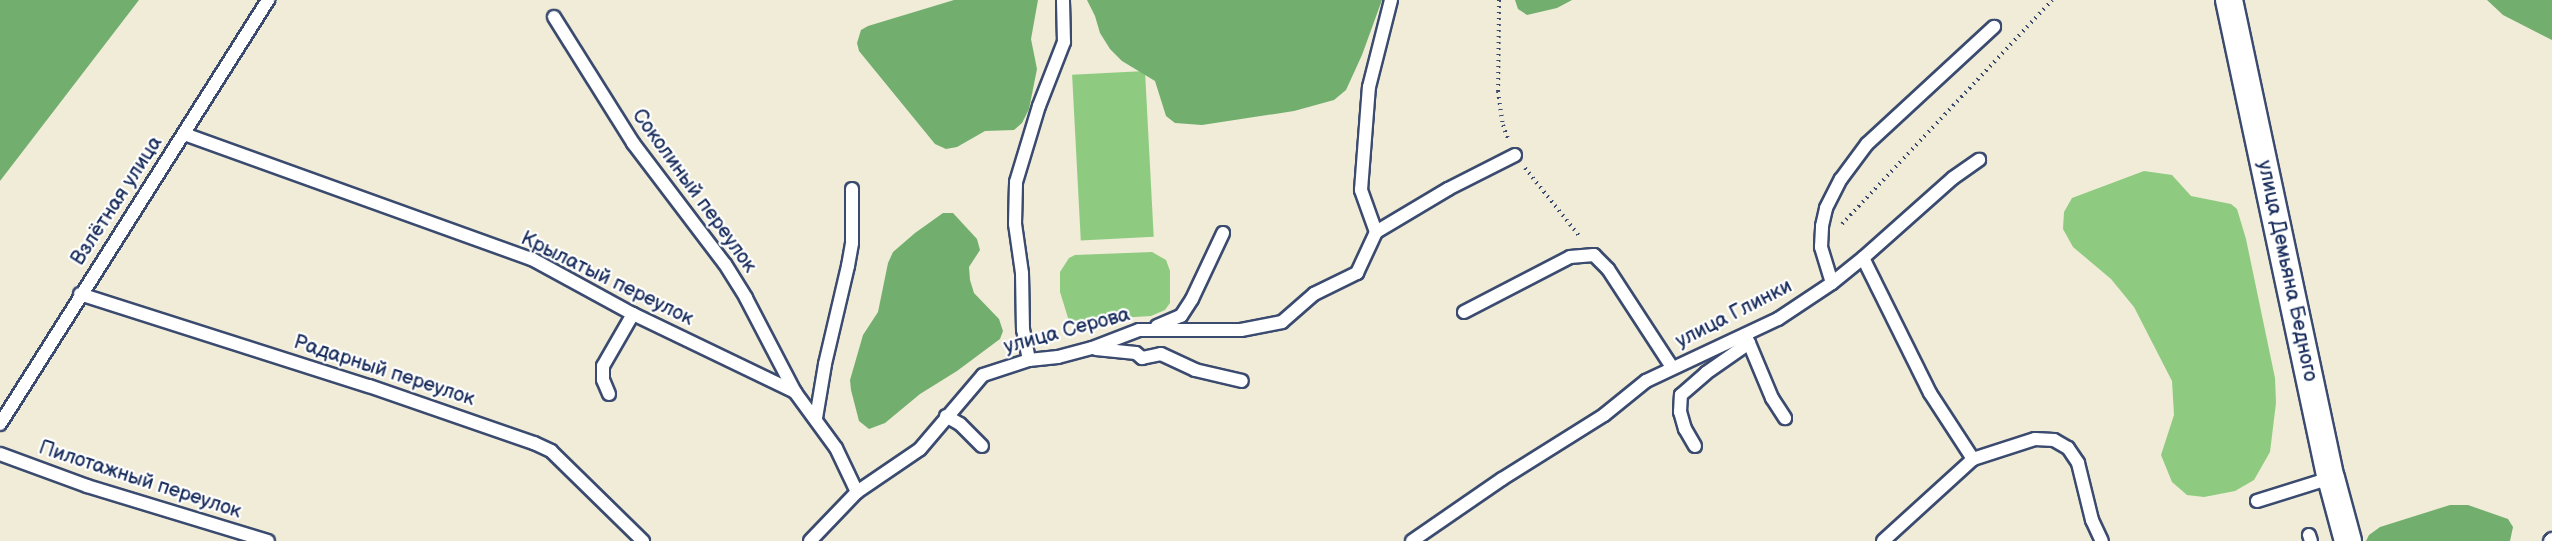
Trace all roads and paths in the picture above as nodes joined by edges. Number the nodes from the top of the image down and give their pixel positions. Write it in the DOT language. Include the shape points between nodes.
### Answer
graph roads {
  1 [pos="268,0"];
  2 [pos="1063,0"];
  3 [pos="1390,0"];
  4 [pos="1499,0"];
  5 [pos="2052,0"];
  6 [pos="2229,0"];
  7 [pos="554,17"];
  8 [pos="1994,27"];
  9 [pos="184,134"];
  10 [pos="1515,156"];
  11 [pos="1979,160"];
  12 [pos="852,189"];
  13 [pos="1376,232"];
  14 [pos="1223,233"];
  15 [pos="1821,247"];
  16 [pos="1594,255"];
  17 [pos="1863,258"];
  18 [pos="1832,283"];
  19 [pos="80,294"];
  20 [pos="1464,312"];
  21 [pos="633,314"];
  22 [pos="1139,330"];
  23 [pos="1747,339"];
  24 [pos="1092,348"];
  25 [pos="1029,360"];
  26 [pos="1672,367"];
  27 [pos="1242,381"];
  28 [pos="795,392"];
  29 [pos="609,394"];
  30 [pos="946,416"];
  31 [pos="816,418"];
  32 [pos="1785,418"];
  33 [pos="0,424"];
  34 [pos="982,446"];
  35 [pos="1695,446"];
  36 [pos="0,454"];
  37 [pos="1973,459"];
  38 [pos="2331,478"];
  39 [pos="857,492"];
  40 [pos="2257,501"];
  41 [pos="268,541"];
  42 [pos="643,541"];
  43 [pos="810,541"];
  44 [pos="1412,541"];
  45 [pos="1883,541"];
  46 [pos="2102,541"];
  47 [pos="2348,541"];
  1 -- 9 [label="lane, Взлётная улица"];
  2 -- 25 [label="lane" via="1064,42 1016,182 1015,224"];
  3 -- 13 [label="lane" via="1369,87 1361,189"];
  4 -- 10 [label="path" via="1498,92 1503,125"];
  5 -- 15 [label="path"];
  6 -- 38 [label="street, улица Демьяна Бедного"];
  7 -- 28 [label="lane, Соколиный переулок" via="633,142 725,264"];
  8 -- 15 [label="lane" via="1867,144 1841,179 1826,208"];
  9 -- 19 [label="lane, Взлётная улица"];
  9 -- 21 [label="lane, Крылатый переулок" via="532,259"];
  10 -- 13 [label="lane" via="1448,189"];
  10 -- 16 [label="path"];
  11 -- 17 [label="lane, улица Глинки" via="1953,178"];
  12 -- 31 [label="lane" via="852,243"];
  13 -- 22 [label="lane, улица Серова" via="1357,273 1314,294 1282,322 1241,330"];
  14 -- 22 [label="lane" via="1181,316"];
  15 -- 18 [label="lane"];
  16 -- 20 [label="lane" via="1570,257"];
  16 -- 26 [label="lane" via="1608,269"];
  17 -- 18 [label="lane, улица Глинки"];
  17 -- 37 [label="lane" via="1930,393"];
  18 -- 23 [label="lane, улица Глинки"];
  19 -- 33 [label="lane, Взлётная улица"];
  19 -- 42 [label="lane, Радарный переулок" via="534,443 559,458"];
  21 -- 28 [label="lane, Крылатый переулок"];
  21 -- 29 [label="lane" via="603,366"];
  22 -- 24 [label="lane, улица Серова"];
  23 -- 26 [label="lane, улица Глинки"];
  23 -- 32 [label="lane" via="1772,398"];
  23 -- 35 [label="lane" via="1681,395 1680,412"];
  24 -- 25 [label="lane, улица Серова"];
  24 -- 27 [label="lane" via="1136,353 1142,358 1161,354 1195,370"];
  25 -- 30 [label="lane, улица Серова" via="983,375"];
  26 -- 44 [label="lane, улица Глинки"];
  28 -- 31 [label="lane, Крылатый переулок"];
  30 -- 34 [label="lane"];
  30 -- 39 [label="lane, улица Серова" via="920,449"];
  31 -- 39 [label="lane, Крылатый переулок"];
  36 -- 41 [label="lane, Пилотажный переулок" via="87,486"];
  37 -- 45 [label="lane"];
  37 -- 46 [label="lane" via="2035,440 2054,440 2068,448 2078,463 2092,520"];
  38 -- 40 [label="lane"];
  38 -- 47 [label="street, улица Демьяна Бедного"];
  39 -- 43 [label="lane, улица Серова"];
}
